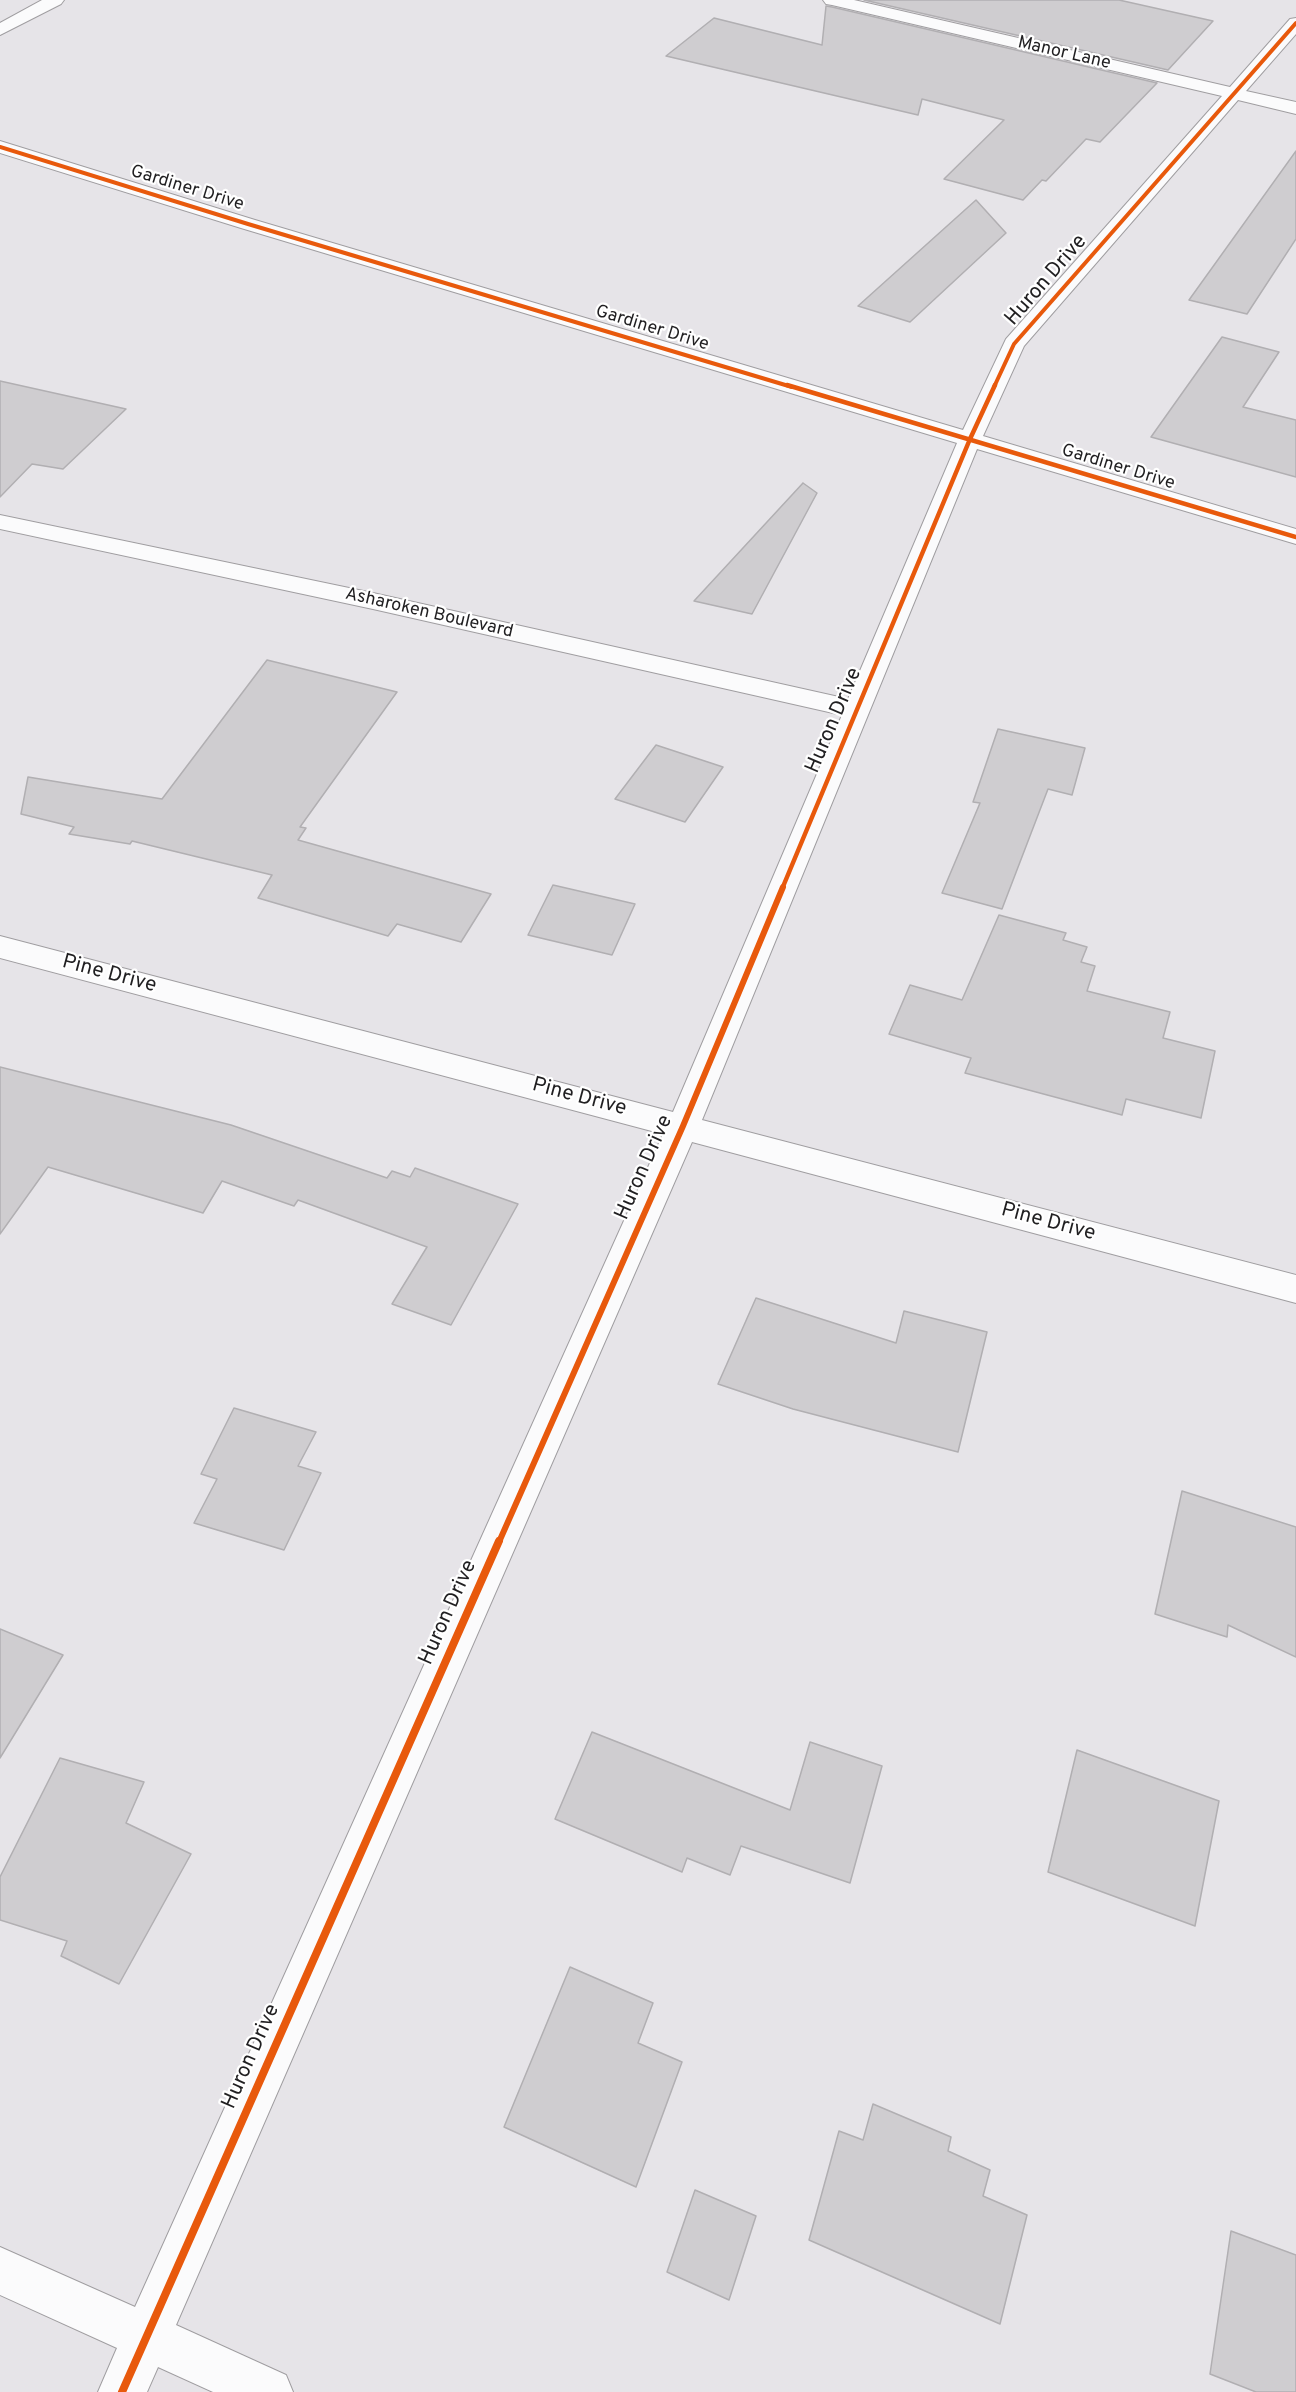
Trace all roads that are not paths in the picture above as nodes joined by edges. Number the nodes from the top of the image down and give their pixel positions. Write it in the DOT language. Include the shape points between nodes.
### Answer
graph roads {
  1 [pos="55,0"];
  2 [pos="832,0"];
  3 [pos="1296,23"];
  4 [pos="0,30"];
  5 [pos="1236,94"];
  6 [pos="1296,108"];
  7 [pos="0,147"];
  8 [pos="970,439"];
  9 [pos="0,522"];
  10 [pos="1296,537"];
  11 [pos="858,710"];
  12 [pos="0,947"];
  13 [pos="682,1126"];
  14 [pos="1296,1289"];
  15 [pos="0,2271"];
  16 [pos="147,2337"];
  17 [pos="122,2392"];
  18 [pos="269,2392"];
  1 -- 4 [label="street"];
  2 -- 5 [label="street, Manor Lane"];
  3 -- 5 [label="street, Huron Drive"];
  5 -- 6 [label="street, Manor Lane"];
  5 -- 8 [label="street, Huron Drive" via="1014,344"];
  7 -- 8 [label="street, Gardiner Drive"];
  8 -- 10 [label="street, Gardiner Drive"];
  8 -- 11 [label="street, Huron Drive"];
  9 -- 11 [label="street, Asharoken Boulevard"];
  11 -- 13 [label="street, Huron Drive"];
  12 -- 13 [label="street, Pine Drive"];
  13 -- 14 [label="street, Pine Drive"];
  13 -- 16 [label="street, Huron Drive"];
  15 -- 16 [label="street"];
  16 -- 17 [label="street, Huron Drive"];
  16 -- 18 [label="street"];
}
